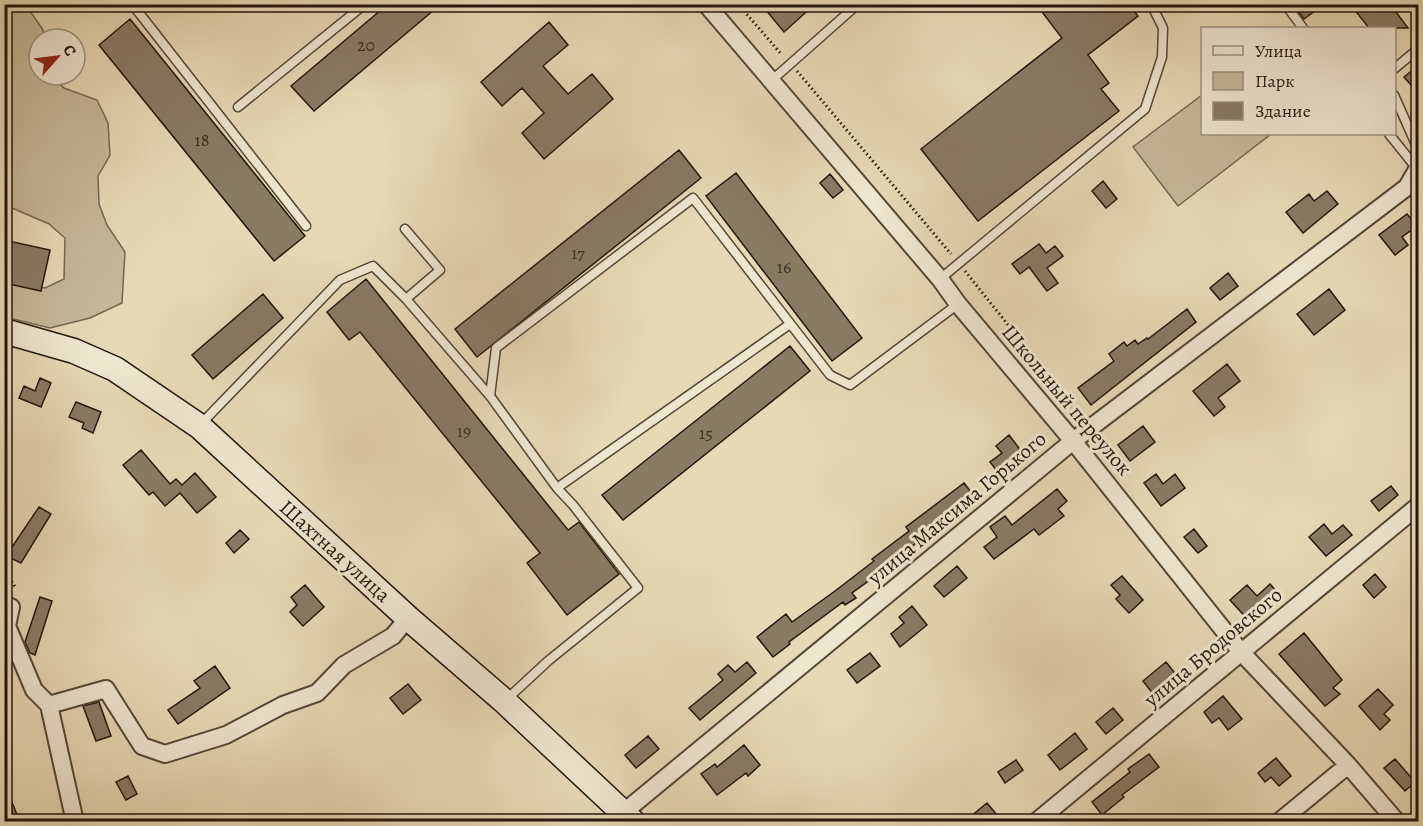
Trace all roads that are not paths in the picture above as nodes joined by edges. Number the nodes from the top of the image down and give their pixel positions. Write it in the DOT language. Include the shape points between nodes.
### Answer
graph roads {
  1 [pos="136,4"];
  2 [pos="365,4"];
  3 [pos="705,4"];
  4 [pos="858,4"];
  5 [pos="1285,4"];
  6 [pos="1153,8"];
  7 [pos="1302,27"];
  8 [pos="1419,49"];
  9 [pos="1396,68"];
  10 [pos="771,81"];
  11 [pos="1396,97"];
  12 [pos="238,107"];
  13 [pos="1390,135"];
  14 [pos="1419,149"];
  15 [pos="1418,169"];
  16 [pos="306,226"];
  17 [pos="405,229"];
  18 [pos="940,279"];
  19 [pos="406,299"];
  20 [pos="958,304"];
  21 [pos="790,324"];
  22 [pos="4,331"];
  23 [pos="490,396"];
  24 [pos="199,426"];
  25 [pos="1073,441"];
  26 [pos="557,488"];
  27 [pos="1419,506"];
  28 [pos="11,607"];
  29 [pos="408,618"];
  30 [pos="1241,652"];
  31 [pos="504,701"];
  32 [pos="49,705"];
  33 [pos="1348,765"];
  34 [pos="623,818"];
  35 [pos="75,822"];
  36 [pos="1036,822"];
  37 [pos="1279,822"];
  38 [pos="1397,822"];
  1 -- 16 [label="lane" via="136,9"];
  2 -- 12 [label="lane"];
  3 -- 10 [label="street, Школьный переулок"];
  4 -- 10 [label="lane"];
  5 -- 7 [label="lane"];
  6 -- 18 [label="lane" via="1163,28 1162,57 1145,109"];
  8 -- 9 [label="lane"];
  10 -- 18 [label="street, Школьный переулок"];
  11 -- 14 [label="lane"];
  13 -- 15 [label="lane"];
  15 -- 25 [label="street, улица Максима Горького" via="1407,187"];
  17 -- 19 [label="lane" via="440,270"];
  18 -- 20 [label="street, Школьный переулок"];
  19 -- 23 [label="lane"];
  19 -- 24 [label="lane" via="373,266 340,280"];
  20 -- 21 [label="lane" via="850,385 830,375"];
  20 -- 25 [label="street, Школьный переулок"];
  21 -- 23 [label="lane" via="693,198 496,348"];
  21 -- 26 [label="lane"];
  22 -- 24 [label="main road, Шахтная улица" via="74,351 115,369"];
  23 -- 26 [label="lane"];
  24 -- 29 [label="main road, Шахтная улица"];
  25 -- 30 [label="street, Школьный переулок"];
  25 -- 34 [label="street, улица Максима Горького"];
  26 -- 31 [label="lane" via="638,588"];
  27 -- 30 [label="street, улица Бродовского"];
  28 -- 32 [label="street" via="7,626 34,690"];
  29 -- 31 [label="main road, Шахтная улица"];
  29 -- 32 [label="street" via="393,636 344,665 317,693 283,705 226,735 165,754 142,746 106,689"];
  30 -- 33 [label="street, Школьный переулок"];
  30 -- 36 [label="street, улица Бродовского"];
  31 -- 34 [label="main road, Шахтная улица"];
  32 -- 35 [label="street"];
  33 -- 37 [label="street"];
  33 -- 38 [label="street, Школьный переулок"];
}
